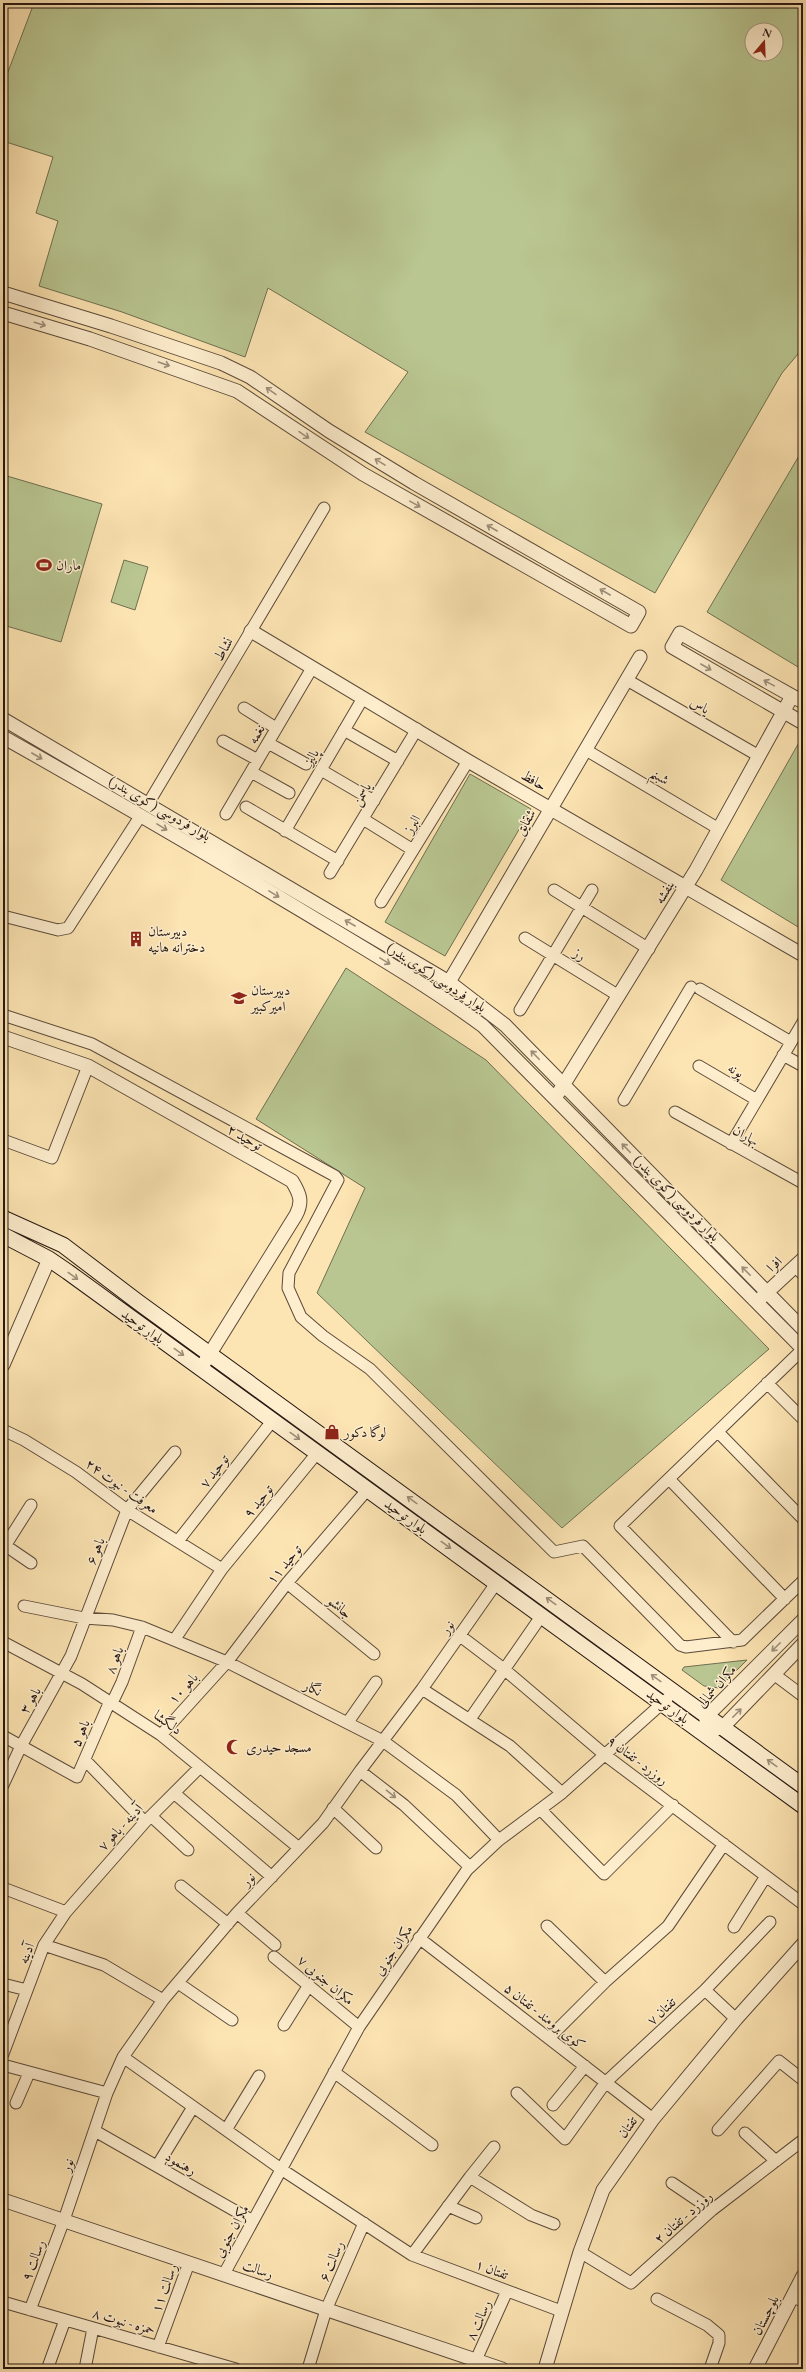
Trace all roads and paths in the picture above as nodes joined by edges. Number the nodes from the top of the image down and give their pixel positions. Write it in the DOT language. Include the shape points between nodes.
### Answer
graph roads {
  1 [pos="3,293"];
  2 [pos="3,313"];
  3 [pos="221,363"];
  4 [pos="213,382"];
  5 [pos="324,508"];
  6 [pos="509,537"];
  7 [pos="500,551"];
  8 [pos="251,631"];
  9 [pos="640,657"];
  10 [pos="312,668"];
  11 [pos="627,680"];
  12 [pos="363,698"];
  13 [pos="798,699"];
  14 [pos="244,708"];
  15 [pos="784,712"];
  16 [pos="3,720"];
  17 [pos="803,723"];
  18 [pos="276,728"];
  19 [pos="417,729"];
  20 [pos="344,730"];
  21 [pos="3,736"];
  22 [pos="223,741"];
  23 [pos="268,743"];
  24 [pos="586,750"];
  25 [pos="759,756"];
  26 [pos="258,760"];
  27 [pos="398,761"];
  28 [pos="468,761"];
  29 [pos="306,764"];
  30 [pos="321,770"];
  31 [pos="251,772"];
  32 [pos="289,793"];
  33 [pos="374,801"];
  34 [pos="246,807"];
  35 [pos="551,809"];
  36 [pos="144,810"];
  37 [pos="226,814"];
  38 [pos="363,819"];
  39 [pos="719,829"];
  40 [pos="285,831"];
  41 [pos="413,850"];
  42 [pos="338,861"];
  43 [pos="330,873"];
  44 [pos="685,888"];
  45 [pos="554,890"];
  46 [pos="592,890"];
  47 [pos="296,891"];
  48 [pos="381,902"];
  49 [pos="288,903"];
  50 [pos="582,908"];
  51 [pos="3,916"];
  52 [pos="525,938"];
  53 [pos="649,949"];
  54 [pos="553,955"];
  55 [pos="803,955"];
  56 [pos="449,982"];
  57 [pos="442,995"];
  58 [pos="619,996"];
  59 [pos="520,1010"];
  60 [pos="3,1015"];
  61 [pos="803,1022"];
  62 [pos="3,1038"];
  63 [pos="791,1042"];
  64 [pos="784,1055"];
  65 [pos="88,1066"];
  66 [pos="699,1066"];
  67 [pos="803,1066"];
  68 [pos="564,1085"];
  69 [pos="555,1098"];
  70 [pos="624,1100"];
  71 [pos="757,1100"];
  72 [pos="675,1112"];
  73 [pos="3,1140"];
  74 [pos="732,1144"];
  75 [pos="803,1184"];
  76 [pos="3,1218"];
  77 [pos="5,1240"];
  78 [pos="49,1259"];
  79 [pos="800,1267"];
  80 [pos="767,1292"];
  81 [pos="757,1302"];
  82 [pos="803,1329"];
  83 [pos="803,1349"];
  84 [pos="211,1353"];
  85 [pos="3,1365"];
  86 [pos="202,1368"];
  87 [pos="767,1383"];
  88 [pos="273,1420"];
  89 [pos="803,1420"];
  90 [pos="3,1430"];
  91 [pos="718,1432"];
  92 [pos="174,1452"];
  93 [pos="318,1452"];
  94 [pos="668,1479"];
  95 [pos="368,1489"];
  96 [pos="31,1505"];
  97 [pos="127,1510"];
  98 [pos="803,1518"];
  99 [pos="178,1541"];
  100 [pos="4,1545"];
  101 [pos="31,1563"];
  102 [pos="222,1569"];
  103 [pos="803,1581"];
  104 [pos="497,1582"];
  105 [pos="287,1583"];
  106 [pos="785,1598"];
  107 [pos="24,1606"];
  108 [pos="542,1614"];
  109 [pos="84,1618"];
  110 [pos="803,1620"];
  111 [pos="142,1627"];
  112 [pos="459,1635"];
  113 [pos="175,1639"];
  114 [pos="3,1642"];
  115 [pos="732,1642"];
  116 [pos="803,1644"];
  117 [pos="374,1654"];
  118 [pos="227,1662"];
  119 [pos="762,1662"];
  120 [pos="505,1670"];
  121 [pos="63,1673"];
  122 [pos="775,1675"];
  123 [pos="376,1682"];
  124 [pos="422,1689"];
  125 [pos="675,1692"];
  126 [pos="803,1696"];
  127 [pos="111,1702"];
  128 [pos="663,1703"];
  129 [pos="708,1716"];
  130 [pos="470,1720"];
  131 [pos="348,1722"];
  132 [pos="723,1727"];
  133 [pos="704,1733"];
  134 [pos="161,1735"];
  135 [pos="3,1736"];
  136 [pos="383,1741"];
  137 [pos="21,1746"];
  138 [pos="605,1755"];
  139 [pos="85,1760"];
  140 [pos="200,1767"];
  141 [pos="360,1771"];
  142 [pos="3,1784"];
  143 [pos="803,1786"];
  144 [pos="562,1792"];
  145 [pos="174,1793"];
  146 [pos="673,1805"];
  147 [pos="803,1806"];
  148 [pos="333,1808"];
  149 [pos="541,1810"];
  150 [pos="148,1819"];
  151 [pos="499,1840"];
  152 [pos="724,1844"];
  153 [pos="299,1848"];
  154 [pos="376,1848"];
  155 [pos="188,1850"];
  156 [pos="470,1867"];
  157 [pos="766,1876"];
  158 [pos="272,1877"];
  159 [pos="181,1886"];
  160 [pos="3,1888"];
  161 [pos="803,1904"];
  162 [pos="66,1912"];
  163 [pos="238,1913"];
  164 [pos="770,1922"];
  165 [pos="228,1924"];
  166 [pos="547,1926"];
  167 [pos="734,1927"];
  168 [pos="419,1938"];
  169 [pos="275,1944"];
  170 [pos="803,1944"];
  171 [pos="44,1945"];
  172 [pos="274,1957"];
  173 [pos="605,1982"];
  174 [pos="3,1984"];
  175 [pos="178,1984"];
  176 [pos="309,1985"];
  177 [pos="27,1990"];
  178 [pos="705,1990"];
  179 [pos="163,2000"];
  180 [pos="736,2019"];
  181 [pos="232,2020"];
  182 [pos="284,2025"];
  183 [pos="359,2027"];
  184 [pos="549,2038"];
  185 [pos="3,2054"];
  186 [pos="123,2057"];
  187 [pos="3,2065"];
  188 [pos="585,2066"];
  189 [pos="334,2072"];
  190 [pos="29,2073"];
  191 [pos="259,2076"];
  192 [pos="803,2080"];
  193 [pos="606,2082"];
  194 [pos="108,2093"];
  195 [pos="517,2094"];
  196 [pos="16,2102"];
  197 [pos="553,2105"];
  198 [pos="193,2107"];
  199 [pos="653,2119"];
  200 [pos="226,2130"];
  201 [pos="718,2130"];
  202 [pos="95,2131"];
  203 [pos="745,2133"];
  204 [pos="803,2140"];
  205 [pos="432,2145"];
  206 [pos="494,2147"];
  207 [pos="776,2160"];
  208 [pos="158,2166"];
  209 [pos="282,2169"];
  210 [pos="470,2177"];
  211 [pos="672,2183"];
  212 [pos="3,2200"];
  213 [pos="448,2206"];
  214 [pos="712,2210"];
  215 [pos="476,2218"];
  216 [pos="64,2220"];
  217 [pos="253,2221"];
  218 [pos="364,2223"];
  219 [pos="554,2224"];
  220 [pos="580,2252"];
  221 [pos="412,2255"];
  222 [pos="189,2262"];
  223 [pos="224,2274"];
  224 [pos="803,2276"];
  225 [pos="507,2291"];
  226 [pos="657,2299"];
  227 [pos="798,2299"];
  228 [pos="3,2302"];
  229 [pos="30,2310"];
  230 [pos="326,2310"];
  231 [pos="561,2311"];
  232 [pos="65,2320"];
  233 [pos="93,2328"];
  234 [pos="158,2347"];
  235 [pos="476,2360"];
  236 [pos="216,2366"];
  237 [pos="48,2367"];
  238 [pos="85,2369"];
  239 [pos="236,2369"];
  240 [pos="308,2369"];
  241 [pos="502,2369"];
  242 [pos="546,2369"];
  243 [pos="710,2369"];
  244 [pos="756,2369"];
  1 -- 3 [label="street"];
  2 -- 4 [label="street, one-way" via="90,339"];
  3 -- 4 [label="street"];
  6 -- 3 [label="street, one-way" via="414,483 329,431 259,383"];
  4 -- 7 [label="street, one-way" via="253,400 363,474"];
  5 -- 8 [label="street, نشاط"];
  6 -- 7 [label="street"];
  7 -- 6 [label="street, one-way" via="630,626 639,612"];
  8 -- 10 [label="street, حافظ"];
  8 -- 36 [label="street, نشاط"];
  9 -- 11 [label="street, شقایق"];
  10 -- 12 [label="street, حافظ"];
  10 -- 18 [label="street, نغمه"];
  11 -- 24 [label="street, شقایق"];
  11 -- 25 [label="street, یاس"];
  12 -- 19 [label="street, حافظ"];
  12 -- 20 [label="street, پالیز"];
  13 -- 15 [label="street, بنفشه"];
  13 -- 15 [label="street, one-way" via="680,633 672,647"];
  14 -- 18 [label="street"];
  15 -- 17 [label="street"];
  15 -- 25 [label="street, بنفشه"];
  16 -- 36 [label="street, بلوار فردوسی (کوی بندر)"];
  18 -- 23 [label="street, نغمه"];
  19 -- 27 [label="street, یاسمن"];
  19 -- 28 [label="street, حافظ"];
  20 -- 27 [label="street"];
  20 -- 30 [label="street, پالیز"];
  21 -- 36 [label="street, بلوار فردوسی (کوی بندر), one-way"];
  22 -- 26 [label="street"];
  23 -- 26 [label="street, نغمه"];
  23 -- 29 [label="street"];
  24 -- 35 [label="street, شقایق"];
  24 -- 39 [label="street, شبنم"];
  25 -- 39 [label="street, بنفشه"];
  26 -- 31 [label="street, نغمه"];
  27 -- 33 [label="street, یاسمن"];
  28 -- 35 [label="street, حافظ"];
  28 -- 41 [label="street, البرز"];
  30 -- 33 [label="street"];
  30 -- 40 [label="street, پالیز"];
  31 -- 32 [label="street"];
  31 -- 37 [label="street, نغمه"];
  33 -- 38 [label="street, یاسمن"];
  34 -- 40 [label="street"];
  35 -- 44 [label="street, حافظ"];
  35 -- 56 [label="street, شقایق"];
  36 -- 47 [label="street, بلوار فردوسی (کوی بندر)"];
  36 -- 49 [label="street, بلوار فردوسی (کوی بندر), one-way"];
  36 -- 51 [label="street, نشاط" via="68,928 58,930"];
  38 -- 41 [label="street"];
  38 -- 42 [label="street, یاسمن"];
  39 -- 44 [label="street, بنفشه"];
  40 -- 42 [label="street"];
  41 -- 48 [label="street, البرز"];
  42 -- 43 [label="street, یاسمن"];
  44 -- 53 [label="street, بنفشه"];
  44 -- 55 [label="street, حافظ"];
  45 -- 50 [label="street"];
  46 -- 50 [label="street"];
  47 -- 49 [label="street"];
  56 -- 47 [label="street, بلوار فردوسی (کوی بندر), one-way"];
  49 -- 57 [label="street, بلوار فردوسی (کوی بندر), one-way"];
  50 -- 53 [label="street"];
  50 -- 54 [label="street"];
  52 -- 54 [label="street, رز"];
  53 -- 58 [label="street, بنفشه"];
  54 -- 58 [label="street, رز"];
  54 -- 59 [label="street"];
  56 -- 57 [label="street"];
  68 -- 56 [label="street, بلوار فردوسی (کوی بندر), one-way" via="505,1025"];
  57 -- 69 [label="street, بلوار فردوسی (کوی بندر)" via="483,1026"];
  58 -- 68 [label="street, بنفشه"];
  60 -- 115 [label="street" via="92,1044 335,1176 338,1180 289,1273 288,1288 301,1317 370,1369 554,1552 584,1546 683,1646"];
  61 -- 63 [label="street"];
  62 -- 65 [label="street, توحید ۲"];
  63 -- 64 [label="street"];
  63 -- 70 [label="street" via="696,988"];
  64 -- 67 [label="street"];
  64 -- 71 [label="street"];
  65 -- 73 [label="street" via="52,1158"];
  65 -- 84 [label="street, توحید ۲" via="292,1182 299,1193 301,1206"];
  66 -- 71 [label="street, پونه"];
  68 -- 69 [label="street, بنفشه"];
  80 -- 68 [label="street, بلوار فردوسی (کوی بندر), one-way"];
  69 -- 81 [label="street, بلوار فردوسی (کوی بندر)"];
  71 -- 74 [label="street"];
  72 -- 74 [label="street, بهاران"];
  74 -- 75 [label="street, بهاران"];
  76 -- 84 [label="main road, بلوار توحید" via="64,1245 138,1302"];
  77 -- 78 [label="main road, بلوار توحید"];
  78 -- 85 [label="street"];
  78 -- 86 [label="main road, بلوار توحید, one-way"];
  79 -- 80 [label="street, افرا"];
  80 -- 81 [label="street, افرا"];
  80 -- 82 [label="street, بلوار فردوسی (کوی بندر)"];
  81 -- 83 [label="street, بلوار فردوسی (کوی بندر)"];
  83 -- 87 [label="street"];
  84 -- 86 [label="street, توحید ۲"];
  125 -- 84 [label="main road, بلوار توحید, one-way"];
  86 -- 88 [label="main road, بلوار توحید"];
  87 -- 89 [label="street"];
  87 -- 91 [label="street"];
  88 -- 93 [label="main road, بلوار توحید, one-way"];
  88 -- 99 [label="street, توحید ۷"];
  90 -- 97 [label="street, معرفت - نبوت ۲۴" via="76,1472"];
  91 -- 94 [label="street"];
  91 -- 98 [label="street"];
  92 -- 97 [label="street, باهو ۶"];
  93 -- 95 [label="main road, بلوار توحید"];
  93 -- 102 [label="street, توحید ۹"];
  94 -- 106 [label="street"];
  94 -- 115 [label="street" via="620,1526"];
  95 -- 104 [label="main road, بلوار توحید, one-way"];
  95 -- 105 [label="street, توحید ۱۱"];
  96 -- 100 [label="street"];
  97 -- 99 [label="street, معرفت - نبوت ۲۴"];
  97 -- 109 [label="street, باهو ۶"];
  99 -- 102 [label="street, معرفت - نبوت ۲۴"];
  100 -- 101 [label="street"];
  102 -- 113 [label="street, توحید ۹"];
  103 -- 106 [label="street"];
  104 -- 108 [label="main road, بلوار توحید"];
  104 -- 112 [label="street, نور"];
  105 -- 117 [label="street, جانشو"];
  105 -- 118 [label="street, توحید ۱۱"];
  106 -- 115 [label="street" via="742,1640"];
  107 -- 109 [label="street, نگار"];
  108 -- 120 [label="street"];
  108 -- 128 [label="main road, بلوار توحید"];
  109 -- 111 [label="street, نگار" via="113,1620"];
  109 -- 121 [label="street, باهو ۶" via="79,1637"];
  110 -- 119 [label="street, مکران شمالی, one-way"];
  111 -- 113 [label="street, نگار"];
  111 -- 127 [label="street, باهو ۸" via="125,1675"];
  112 -- 120 [label="street, روزرد - تفتان ۹"];
  112 -- 124 [label="street, نور"];
  113 -- 118 [label="street, نگار"];
  114 -- 121 [label="street, دلگشا"];
  116 -- 122 [label="street"];
  118 -- 131 [label="street, نگار"];
  118 -- 134 [label="street, باهو ۱۰"];
  119 -- 122 [label="street"];
  119 -- 129 [label="street, مکران شمالی"];
  120 -- 130 [label="street"];
  120 -- 138 [label="street, روزرد - تفتان ۹"];
  121 -- 127 [label="street, دلگشا"];
  121 -- 137 [label="street, باهو ۳"];
  122 -- 126 [label="street"];
  132 -- 122 [label="street, one-way"];
  123 -- 131 [label="street"];
  124 -- 130 [label="street"];
  124 -- 136 [label="street, نور"];
  125 -- 128 [label="street, مکران جنوبی"];
  125 -- 129 [label="main road, بلوار توحید"];
  127 -- 134 [label="street, دلگشا"];
  127 -- 139 [label="street, باهو ۵"];
  128 -- 133 [label="main road, بلوار توحید"];
  128 -- 138 [label="street, مکران جنوبی"];
  129 -- 132 [label="main road, بلوار توحید"];
  129 -- 133 [label="street, مکران شمالی"];
  130 -- 144 [label="street" via="526,1759"];
  131 -- 136 [label="street, نگار"];
  132 -- 133 [label="street"];
  143 -- 132 [label="main road, بلوار توحید, one-way"];
  133 -- 147 [label="main road, بلوار توحید"];
  134 -- 140 [label="street, دلگشا"];
  135 -- 137 [label="street"];
  136 -- 141 [label="street, نور"];
  136 -- 151 [label="street, نگار" via="456,1795"];
  137 -- 139 [label="street, باهو ۵" via="78,1777"];
  137 -- 142 [label="street, باهو ۳"];
  138 -- 144 [label="street, مکران جنوبی"];
  138 -- 146 [label="street, روزرد - تفتان ۹"];
  139 -- 150 [label="street"];
  140 -- 145 [label="street, آدینه - باهو ۷"];
  140 -- 153 [label="street, دلگشا"];
  141 -- 148 [label="street, نور"];
  141 -- 156 [label="street, one-way" via="404,1805"];
  144 -- 149 [label="street, مکران جنوبی"];
  145 -- 150 [label="street, آدینه - باهو ۷"];
  145 -- 158 [label="street"];
  146 -- 149 [label="street" via="604,1874"];
  146 -- 152 [label="street, روزرد - تفتان ۹"];
  148 -- 153 [label="street, نور" via="323,1823"];
  148 -- 154 [label="street"];
  149 -- 151 [label="street, مکران جنوبی"];
  150 -- 155 [label="street"];
  150 -- 162 [label="street, آدینه - باهو ۷"];
  151 -- 156 [label="street, مکران جنوبی"];
  152 -- 157 [label="street, روزرد - تفتان ۹"];
  152 -- 173 [label="street" via="668,1926"];
  153 -- 158 [label="street, نور"];
  156 -- 168 [label="street, مکران جنوبی"];
  157 -- 161 [label="street, روزرد - تفتان ۹"];
  157 -- 167 [label="street"];
  158 -- 163 [label="street, نور"];
  159 -- 165 [label="street"];
  160 -- 162 [label="street"];
  162 -- 171 [label="street, آدینه"];
  163 -- 165 [label="street, نور"];
  163 -- 169 [label="street"];
  164 -- 178 [label="street, تفتان ۷"];
  165 -- 175 [label="street, نور"];
  166 -- 173 [label="street"];
  168 -- 183 [label="street, مکران جنوبی"];
  168 -- 184 [label="street, کوی برومند - تفتان ۵"];
  170 -- 180 [label="street, تفتان"];
  171 -- 177 [label="street, آدینه"];
  171 -- 179 [label="street" via="104,1965"];
  172 -- 176 [label="street, مکران جنوبی ۷"];
  173 -- 184 [label="street"];
  174 -- 177 [label="street"];
  175 -- 179 [label="street, نور"];
  175 -- 181 [label="street"];
  176 -- 182 [label="street"];
  176 -- 183 [label="street, مکران جنوبی ۷"];
  177 -- 185 [label="street, آدینه"];
  178 -- 180 [label="street"];
  178 -- 193 [label="street, تفتان ۷"];
  179 -- 186 [label="street, نور"];
  180 -- 199 [label="street, تفتان"];
  183 -- 189 [label="street, مکران جنوبی"];
  184 -- 188 [label="street, کوی برومند - تفتان ۵"];
  186 -- 194 [label="street, نور"];
  186 -- 198 [label="street, تفتان ۱"];
  187 -- 190 [label="street"];
  188 -- 193 [label="street, کوی برومند - تفتان ۵"];
  188 -- 197 [label="street"];
  189 -- 205 [label="street"];
  189 -- 209 [label="street, مکران جنوبی"];
  190 -- 194 [label="street"];
  190 -- 196 [label="street"];
  191 -- 200 [label="street"];
  192 -- 201 [label="street" via="779,2061"];
  193 -- 195 [label="street, تفتان ۷" via="565,2139"];
  193 -- 199 [label="street, کوی برومند - تفتان ۵"];
  194 -- 202 [label="street, نور"];
  198 -- 200 [label="street, تفتان ۱"];
  198 -- 208 [label="street"];
  199 -- 220 [label="street, تفتان" via="602,2190"];
  200 -- 209 [label="street, تفتان ۱"];
  202 -- 208 [label="street, رهنمود"];
  202 -- 216 [label="street, نور"];
  203 -- 207 [label="street"];
  204 -- 207 [label="street, روزرد - تفتان ۲"];
  206 -- 210 [label="street"];
  207 -- 214 [label="street, روزرد - تفتان ۲"];
  208 -- 217 [label="street, رهنمود"];
  209 -- 217 [label="street, مکران جنوبی"];
  209 -- 218 [label="street, تفتان ۱"];
  210 -- 213 [label="street"];
  210 -- 219 [label="street" via="531,2215"];
  211 -- 214 [label="street"];
  212 -- 216 [label="street, رسالت"];
  213 -- 215 [label="street"];
  213 -- 221 [label="street"];
  214 -- 220 [label="street, روزرد - تفتان ۲" via="631,2283"];
  216 -- 222 [label="street, رسالت"];
  216 -- 229 [label="street, رسالت ۹"];
  217 -- 223 [label="street, مکران جنوبی"];
  218 -- 221 [label="street, تفتان ۱"];
  218 -- 230 [label="street, رسالت ۶"];
  220 -- 231 [label="street, تفتان"];
  221 -- 225 [label="street, تفتان ۱"];
  222 -- 223 [label="street, رسالت"];
  222 -- 234 [label="street, رسالت ۱۱"];
  223 -- 230 [label="street, رسالت"];
  224 -- 227 [label="street, بلوچستان"];
  225 -- 231 [label="street, تفتان ۱"];
  225 -- 235 [label="street, رسالت ۸"];
  226 -- 243 [label="street" via="706,2325 719,2336"];
  227 -- 244 [label="street, بلوچستان"];
  228 -- 229 [label="street, حمزه - نبوت ۸"];
  229 -- 232 [label="street, حمزه - نبوت ۸"];
  230 -- 235 [label="street, رسالت"];
  230 -- 240 [label="street, رسالت ۶"];
  231 -- 242 [label="street, تفتان"];
  232 -- 233 [label="street, حمزه - نبوت ۸"];
  232 -- 237 [label="street"];
  233 -- 234 [label="street, حمزه - نبوت ۸"];
  233 -- 238 [label="street"];
  234 -- 236 [label="street, حمزه - نبوت ۸"];
  235 -- 241 [label="street, رسالت"];
  236 -- 239 [label="street, حمزه - نبوت ۸"];
}
